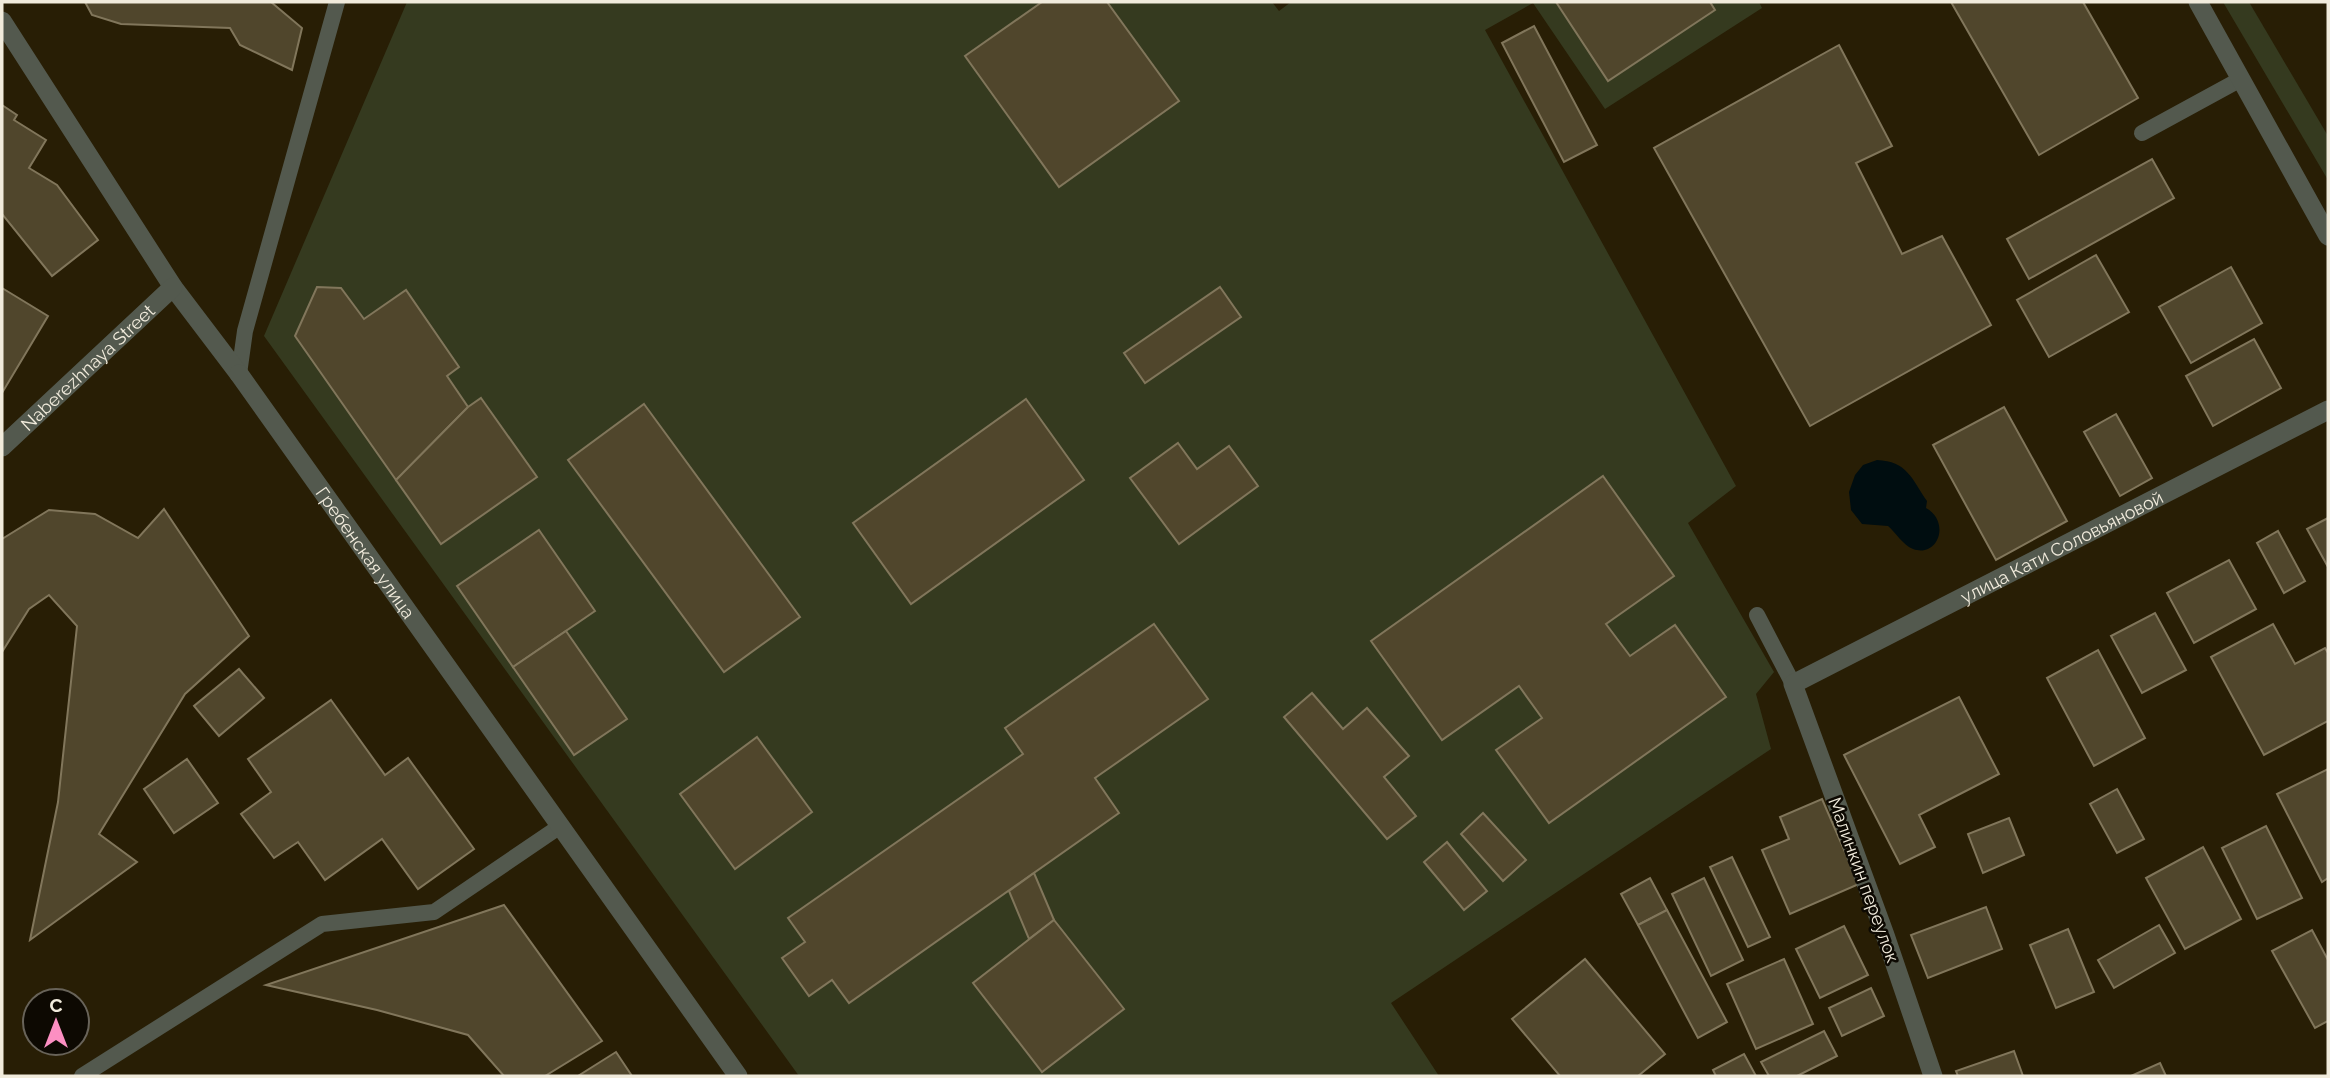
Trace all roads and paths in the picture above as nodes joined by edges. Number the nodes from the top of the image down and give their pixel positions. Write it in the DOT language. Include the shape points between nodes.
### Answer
graph roads {
  1 [pos="337,2"];
  2 [pos="2198,2"];
  3 [pos="2,21"];
  4 [pos="2241,79"];
  5 [pos="2142,133"];
  6 [pos="2328,236"];
  7 [pos="173,288"];
  8 [pos="239,374"];
  9 [pos="2328,410"];
  10 [pos="2,447"];
  11 [pos="1757,615"];
  12 [pos="1793,684"];
  13 [pos="559,827"];
  14 [pos="82,1076"];
  15 [pos="738,1076"];
  16 [pos="1933,1076"];
  1 -- 8 [label="lane" via="245,331"];
  2 -- 4 [label="street"];
  3 -- 7 [label="street, Гребенская улица"];
  4 -- 5 [label="lane"];
  4 -- 6 [label="street"];
  7 -- 8 [label="street, Гребенская улица"];
  7 -- 10 [label="street, Naberezhnaya Street"];
  8 -- 13 [label="street, Гребенская улица"];
  9 -- 12 [label="street, улица Кати Соловьяновой"];
  11 -- 12 [label="lane"];
  12 -- 16 [label="street, Малинкин переулок"];
  13 -- 14 [label="lane" via="434,912 322,924"];
  13 -- 15 [label="street, Гребенская улица"];
}
